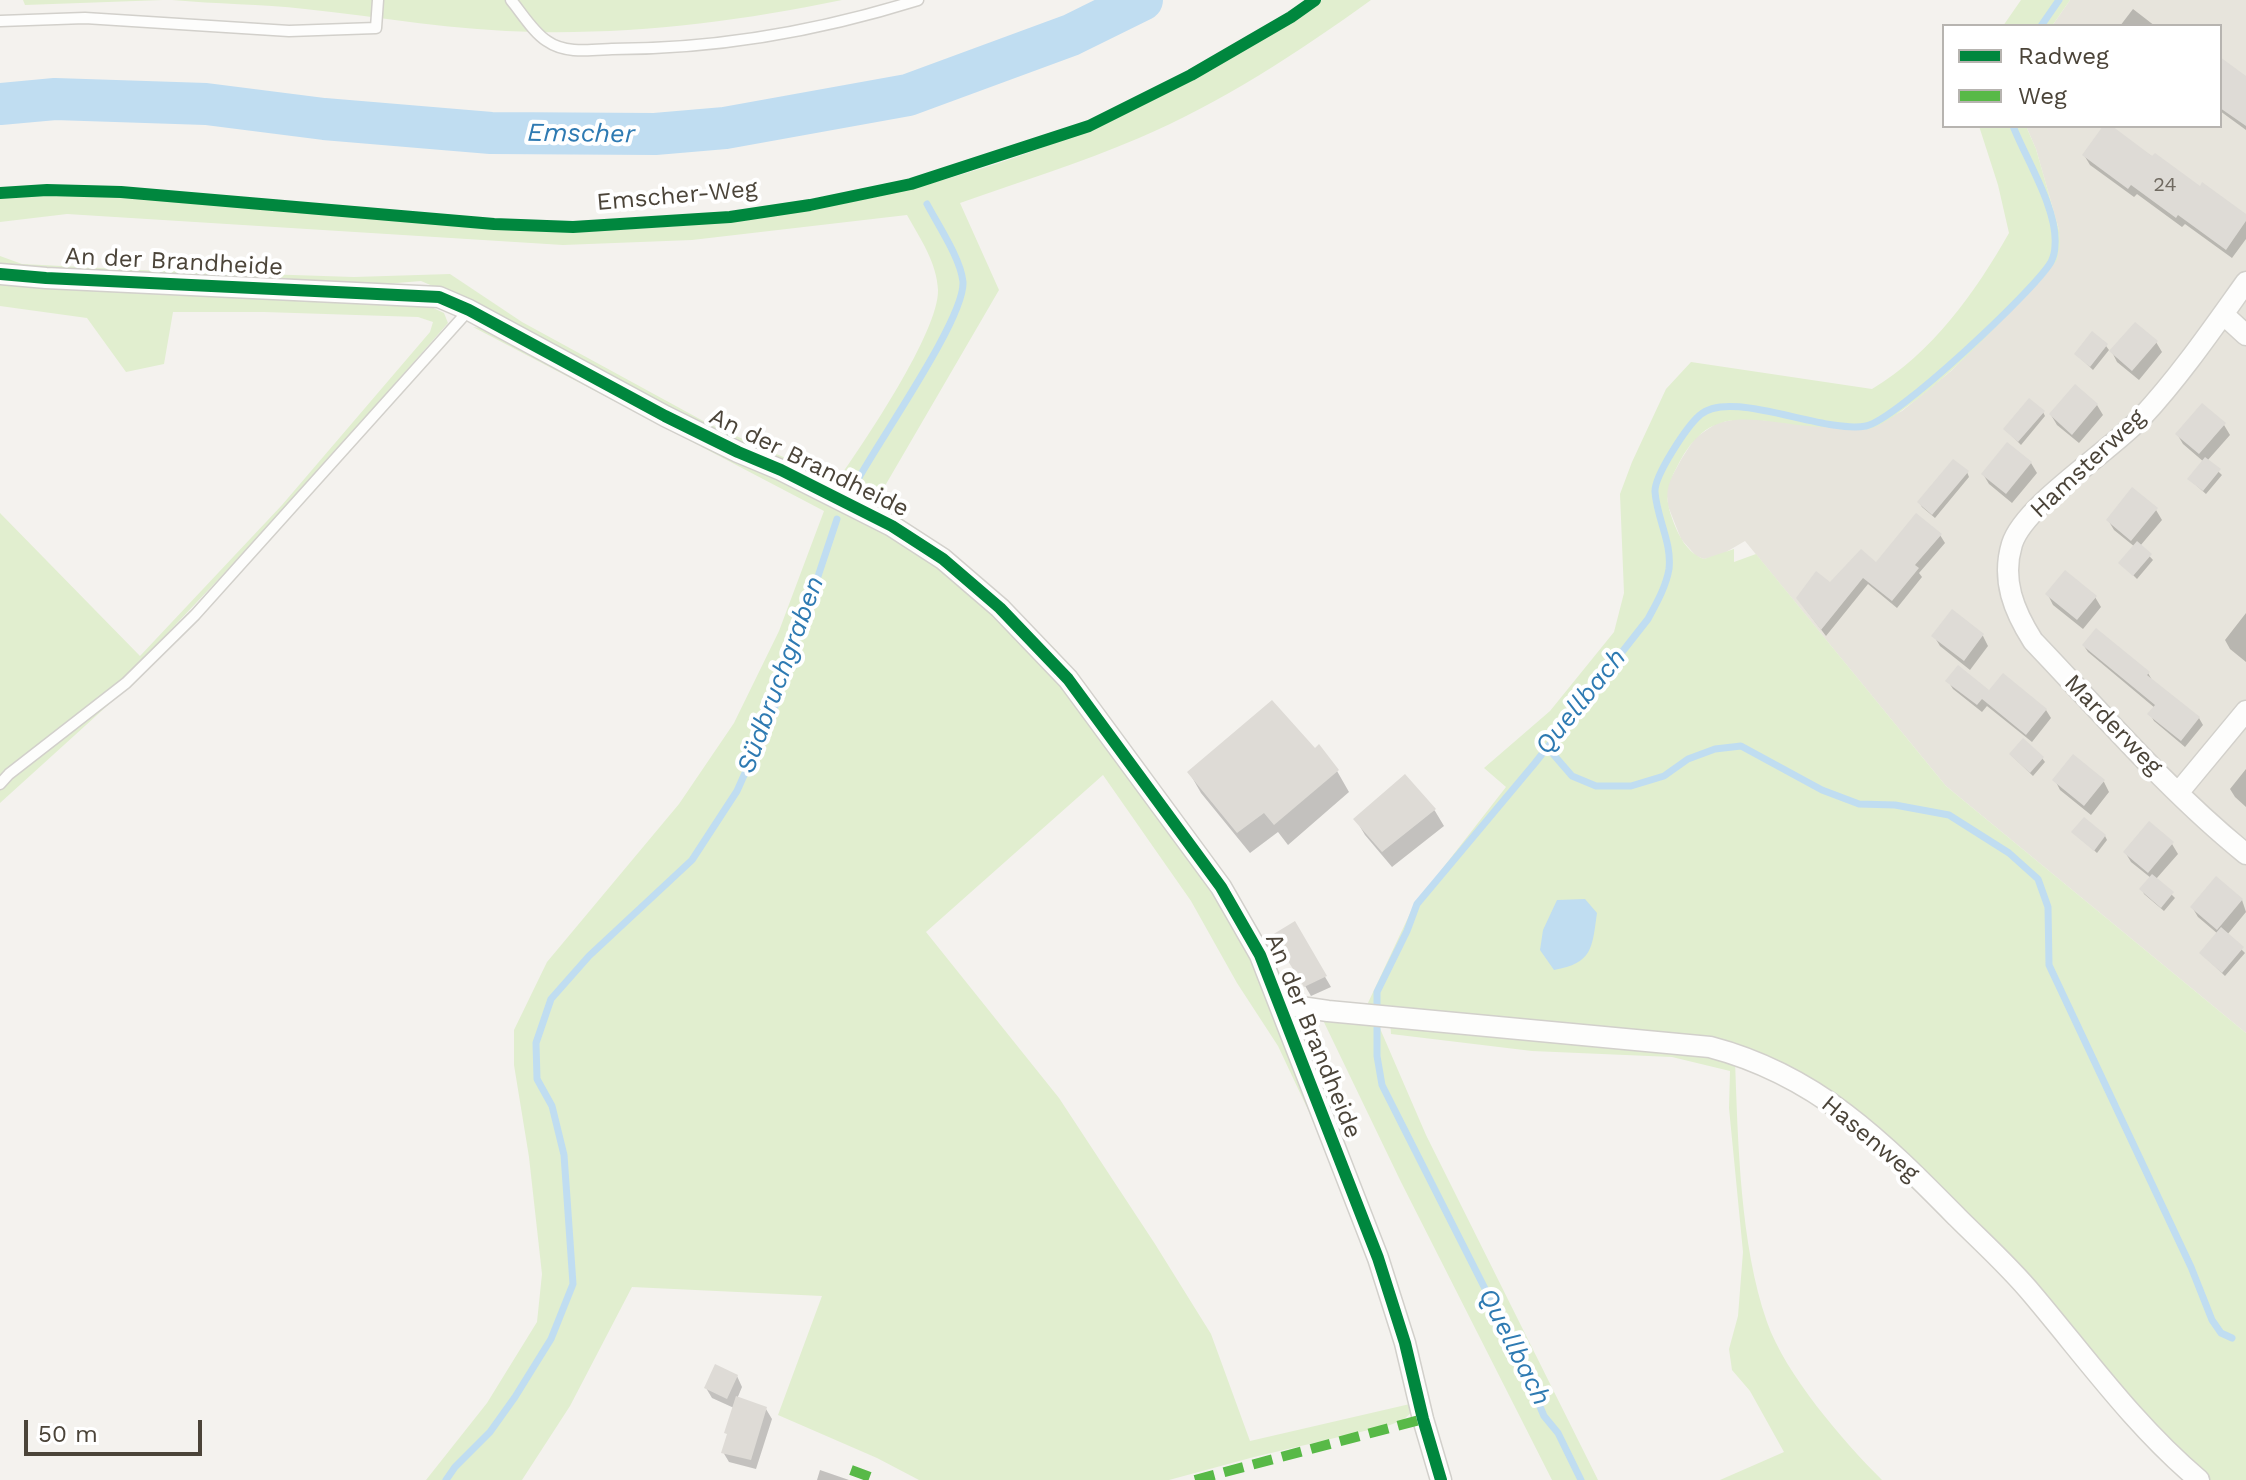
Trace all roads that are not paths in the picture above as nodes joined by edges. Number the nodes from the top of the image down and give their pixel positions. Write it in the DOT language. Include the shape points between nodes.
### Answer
graph roads {
  1 [pos="378,0"];
  2 [pos="511,0"];
  3 [pos="918,0"];
  4 [pos="0,21"];
  5 [pos="0,274"];
  6 [pos="2246,282"];
  7 [pos="469,310"];
  8 [pos="2223,314"];
  9 [pos="2246,335"];
  10 [pos="2007,578"];
  11 [pos="2246,711"];
  12 [pos="0,784"];
  13 [pos="2178,793"];
  14 [pos="2246,854"];
  15 [pos="1280,1004"];
  16 [pos="1441,1480"];
  17 [pos="2199,1480"];
  1 -- 4 [label="lane" via="376,28 289,31 85,18"];
  2 -- 3 [label="lane" via="546,41 568,50 598,50 739,42"];
  5 -- 7 [label="street, An der Brandheide" via="439,297"];
  6 -- 8 [label="street, Hamsterweg"];
  7 -- 12 [label="lane" via="195,615 126,683"];
  7 -- 15 [label="street, An der Brandheide" via="665,416 837,497 943,559 1000,608 1068,679 1221,887 1260,955"];
  8 -- 9 [label="street"];
  8 -- 10 [label="street, Hamsterweg" via="2141,418 2034,511 2012,542"];
  10 -- 13 [label="street, Marderweg" via="2015,613 2033,641"];
  11 -- 13 [label="street"];
  13 -- 14 [label="street, Marderweg"];
  15 -- 16 [label="street, An der Brandheide" via="1378,1258"];
  15 -- 17 [label="street, Hasenweg" via="1710,1047 1772,1068 1835,1104 1917,1177 2031,1292 2154,1440"];
}
